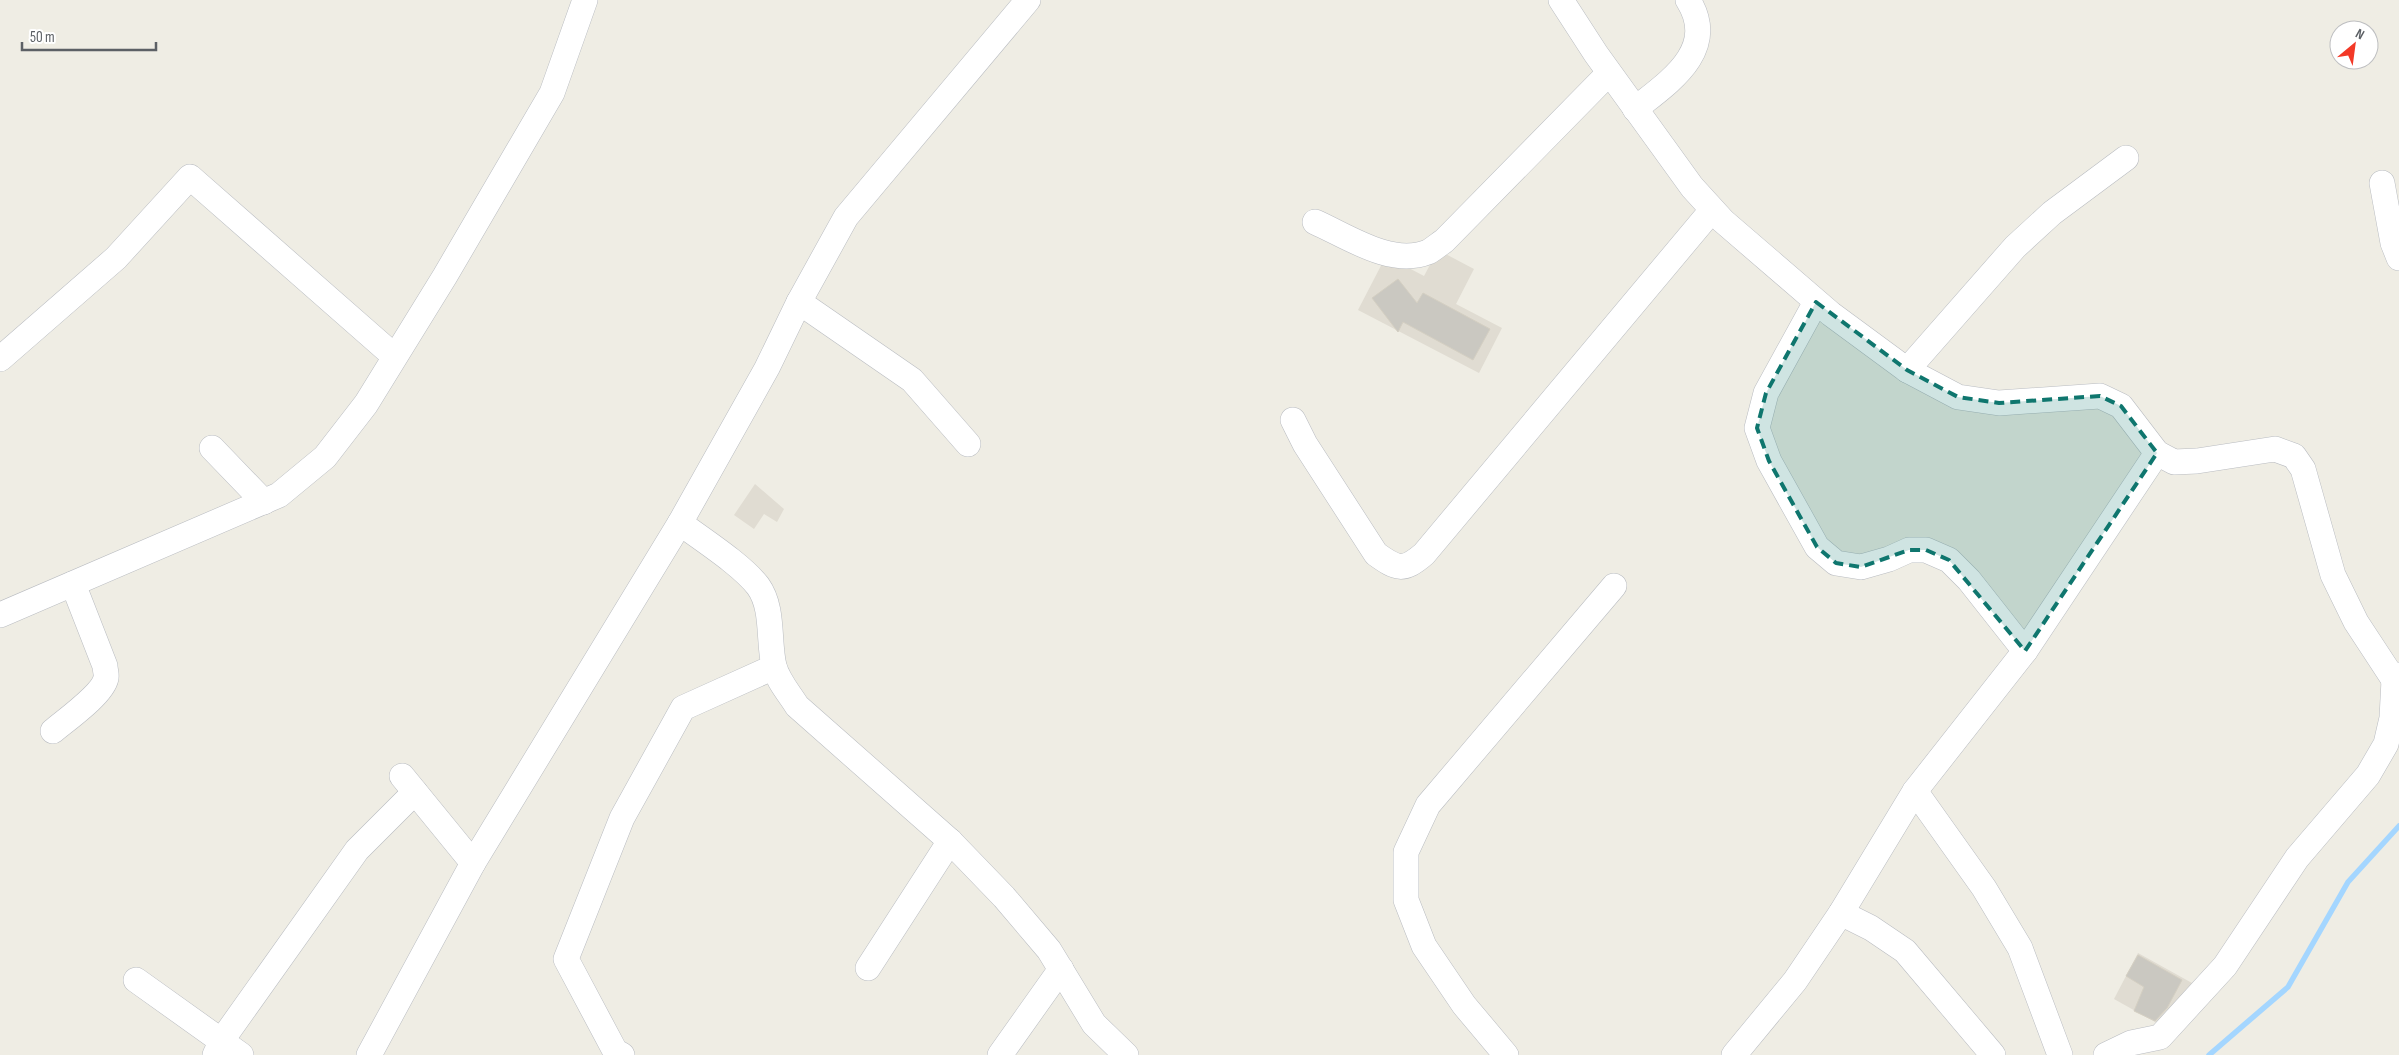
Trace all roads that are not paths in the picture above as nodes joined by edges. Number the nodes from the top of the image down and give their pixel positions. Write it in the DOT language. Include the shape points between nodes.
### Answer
graph roads {
  1 [pos="585,0"];
  2 [pos="1028,0"];
  3 [pos="1561,0"];
  4 [pos="1688,0"];
  5 [pos="1609,73"];
  6 [pos="1635,109"];
  7 [pos="2126,158"];
  8 [pos="2382,184"];
  9 [pos="1712,210"];
  10 [pos="1314,222"];
  11 [pos="2399,258"];
  12 [pos="799,302"];
  13 [pos="1816,302"];
  14 [pos="394,356"];
  15 [pos="0,359"];
  16 [pos="1907,370"];
  17 [pos="1293,420"];
  18 [pos="968,444"];
  19 [pos="212,448"];
  20 [pos="2157,453"];
  21 [pos="264,502"];
  22 [pos="680,523"];
  23 [pos="73,584"];
  24 [pos="1614,586"];
  25 [pos="0,615"];
  26 [pos="2025,651"];
  27 [pos="774,668"];
  28 [pos="2396,677"];
  29 [pos="53,731"];
  30 [pos="1915,791"];
  31 [pos="950,841"];
  32 [pos="473,863"];
  33 [pos="1841,913"];
  34 [pos="868,968"];
  35 [pos="1061,969"];
  36 [pos="136,980"];
  37 [pos="226,1050"];
  38 [pos="370,1055"];
  39 [pos="622,1055"];
  40 [pos="1000,1055"];
  41 [pos="1126,1055"];
  42 [pos="1506,1055"];
  43 [pos="1734,1055"];
  44 [pos="1993,1055"];
  45 [pos="2060,1055"];
  46 [pos="2106,1055"];
  1 -- 14 [label="street" via="552,93 445,276"];
  2 -- 12 [label="street" via="846,217"];
  3 -- 5 [label="street"];
  4 -- 6 [label="street" via="1698,26 1689,60 1676,76"];
  5 -- 6 [label="street"];
  5 -- 10 [label="street" via="1444,241 1429,252 1396,255 1376,250"];
  6 -- 9 [label="street"];
  7 -- 16 [label="street" via="2052,213 2015,247"];
  8 -- 11 [label="street"];
  9 -- 13 [label="street"];
  9 -- 17 [label="street" via="1412,565 1400,568 1376,554"];
  12 -- 18 [label="street" via="912,380"];
  12 -- 22 [label="street" via="768,368"];
  13 -- 16 [label="street"];
  13 -- 26 [label="street" via="1766,393 1758,428 1768,461 1817,547 1836,563 1861,567 1909,550 1926,550 1949,560 1969,580"];
  14 -- 15 [label="street" via="190,177 116,258"];
  14 -- 21 [label="street" via="366,404 325,457 290,488"];
  16 -- 20 [label="street" via="1958,397 1999,403 2100,396 2122,406"];
  19 -- 21 [label="street"];
  20 -- 26 [label="street"];
  20 -- 28 [label="street" via="2174,462 2275,449 2294,456 2303,469 2333,575 2356,622"];
  21 -- 23 [label="street"];
  22 -- 27 [label="street" via="759,587 765,603"];
  22 -- 32 [label="street"];
  23 -- 25 [label="street"];
  23 -- 29 [label="street" via="105,666 106,677 95,695"];
  24 -- 42 [label="street" via="1428,805 1406,852 1406,900 1424,946 1464,1005"];
  26 -- 30 [label="street"];
  27 -- 31 [label="street" via="797,706"];
  27 -- 39 [label="street" via="683,708 622,818 566,959 616,1051"];
  28 -- 46 [label="street" via="2386,744 2368,775 2297,858 2224,966 2160,1037 2131,1043"];
  30 -- 33 [label="street"];
  30 -- 45 [label="street" via="1984,888 2020,948"];
  31 -- 34 [label="street"];
  31 -- 35 [label="street" via="1004,897"];
  32 -- 37 [label="street" via="408,784 357,850"];
  32 -- 38 [label="street"];
  33 -- 43 [label="street" via="1795,981"];
  33 -- 44 [label="street" via="1905,951"];
  35 -- 40 [label="street"];
  35 -- 41 [label="street" via="1094,1024"];
  36 -- 37 [label="street"];
}
